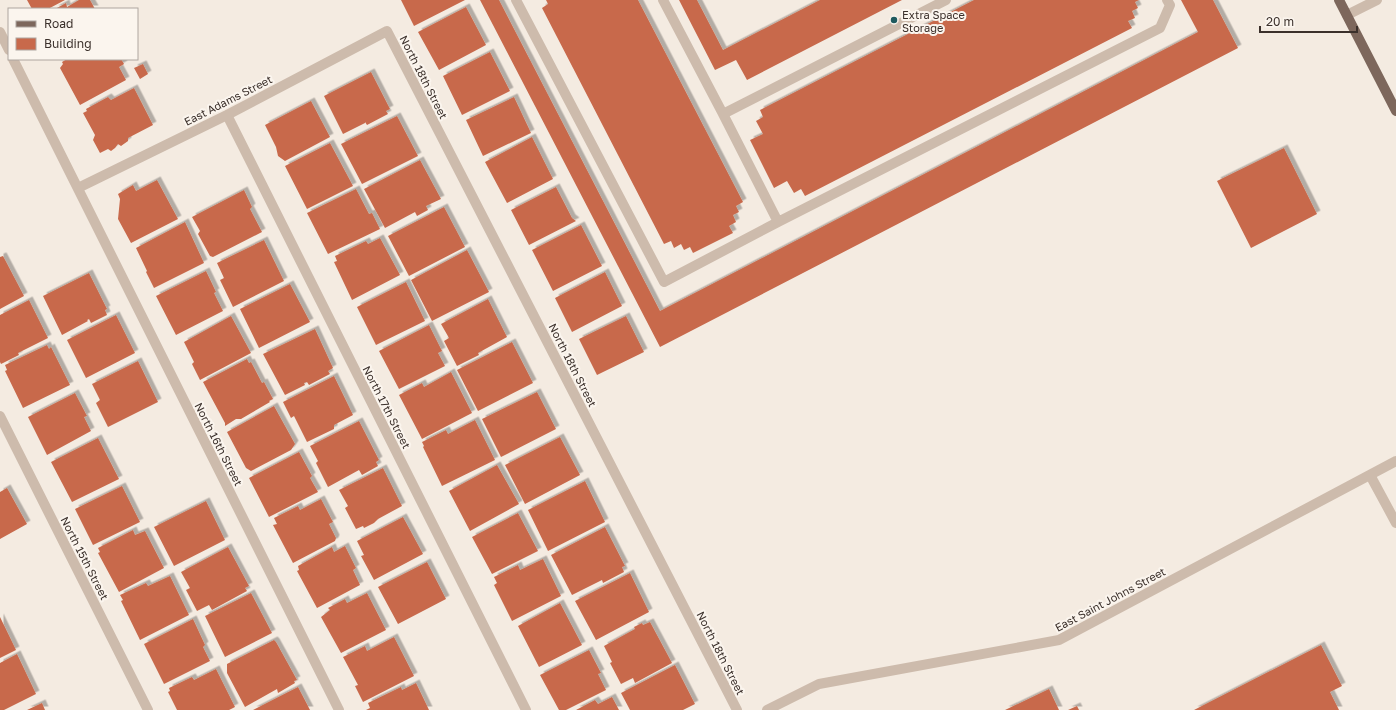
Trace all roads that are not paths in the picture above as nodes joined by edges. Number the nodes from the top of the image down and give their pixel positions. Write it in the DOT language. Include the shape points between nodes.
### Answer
graph roads {
  1 [pos="516,0"];
  2 [pos="663,0"];
  3 [pos="946,0"];
  4 [pos="1167,0"];
  5 [pos="1339,0"];
  6 [pos="1377,0"];
  7 [pos="1347,15"];
  8 [pos="387,31"];
  9 [pos="0,32"];
  10 [pos="8,48"];
  11 [pos="14,60"];
  12 [pos="1396,111"];
  13 [pos="723,114"];
  14 [pos="227,115"];
  15 [pos="78,188"];
  16 [pos="778,222"];
  17 [pos="0,416"];
  18 [pos="1396,461"];
  19 [pos="1370,475"];
  20 [pos="1396,523"];
  21 [pos="148,710"];
  22 [pos="339,710"];
  23 [pos="526,710"];
  24 [pos="737,710"];
  25 [pos="767,710"];
  1 -- 16 [label="lane" via="664,282"];
  2 -- 13 [label="lane"];
  3 -- 13 [label="lane"];
  4 -- 16 [label="lane" via="1170,5 1160,28"];
  5 -- 7 [label="main road"];
  6 -- 7 [label="lane"];
  7 -- 12 [label="main road"];
  8 -- 14 [label="lane, East Adams Street"];
  8 -- 24 [label="lane, North 18th Street"];
  9 -- 10 [label="lane"];
  11 -- 15 [label="lane, North 16th Street"];
  13 -- 16 [label="lane"];
  14 -- 15 [label="lane, East Adams Street"];
  14 -- 23 [label="lane, North 17th Street"];
  15 -- 22 [label="lane, North 16th Street"];
  17 -- 21 [label="lane, North 15th Street"];
  18 -- 19 [label="lane, East Saint Johns Street"];
  19 -- 20 [label="lane"];
  19 -- 25 [label="lane, East Saint Johns Street" via="1059,640 819,684"];
}
